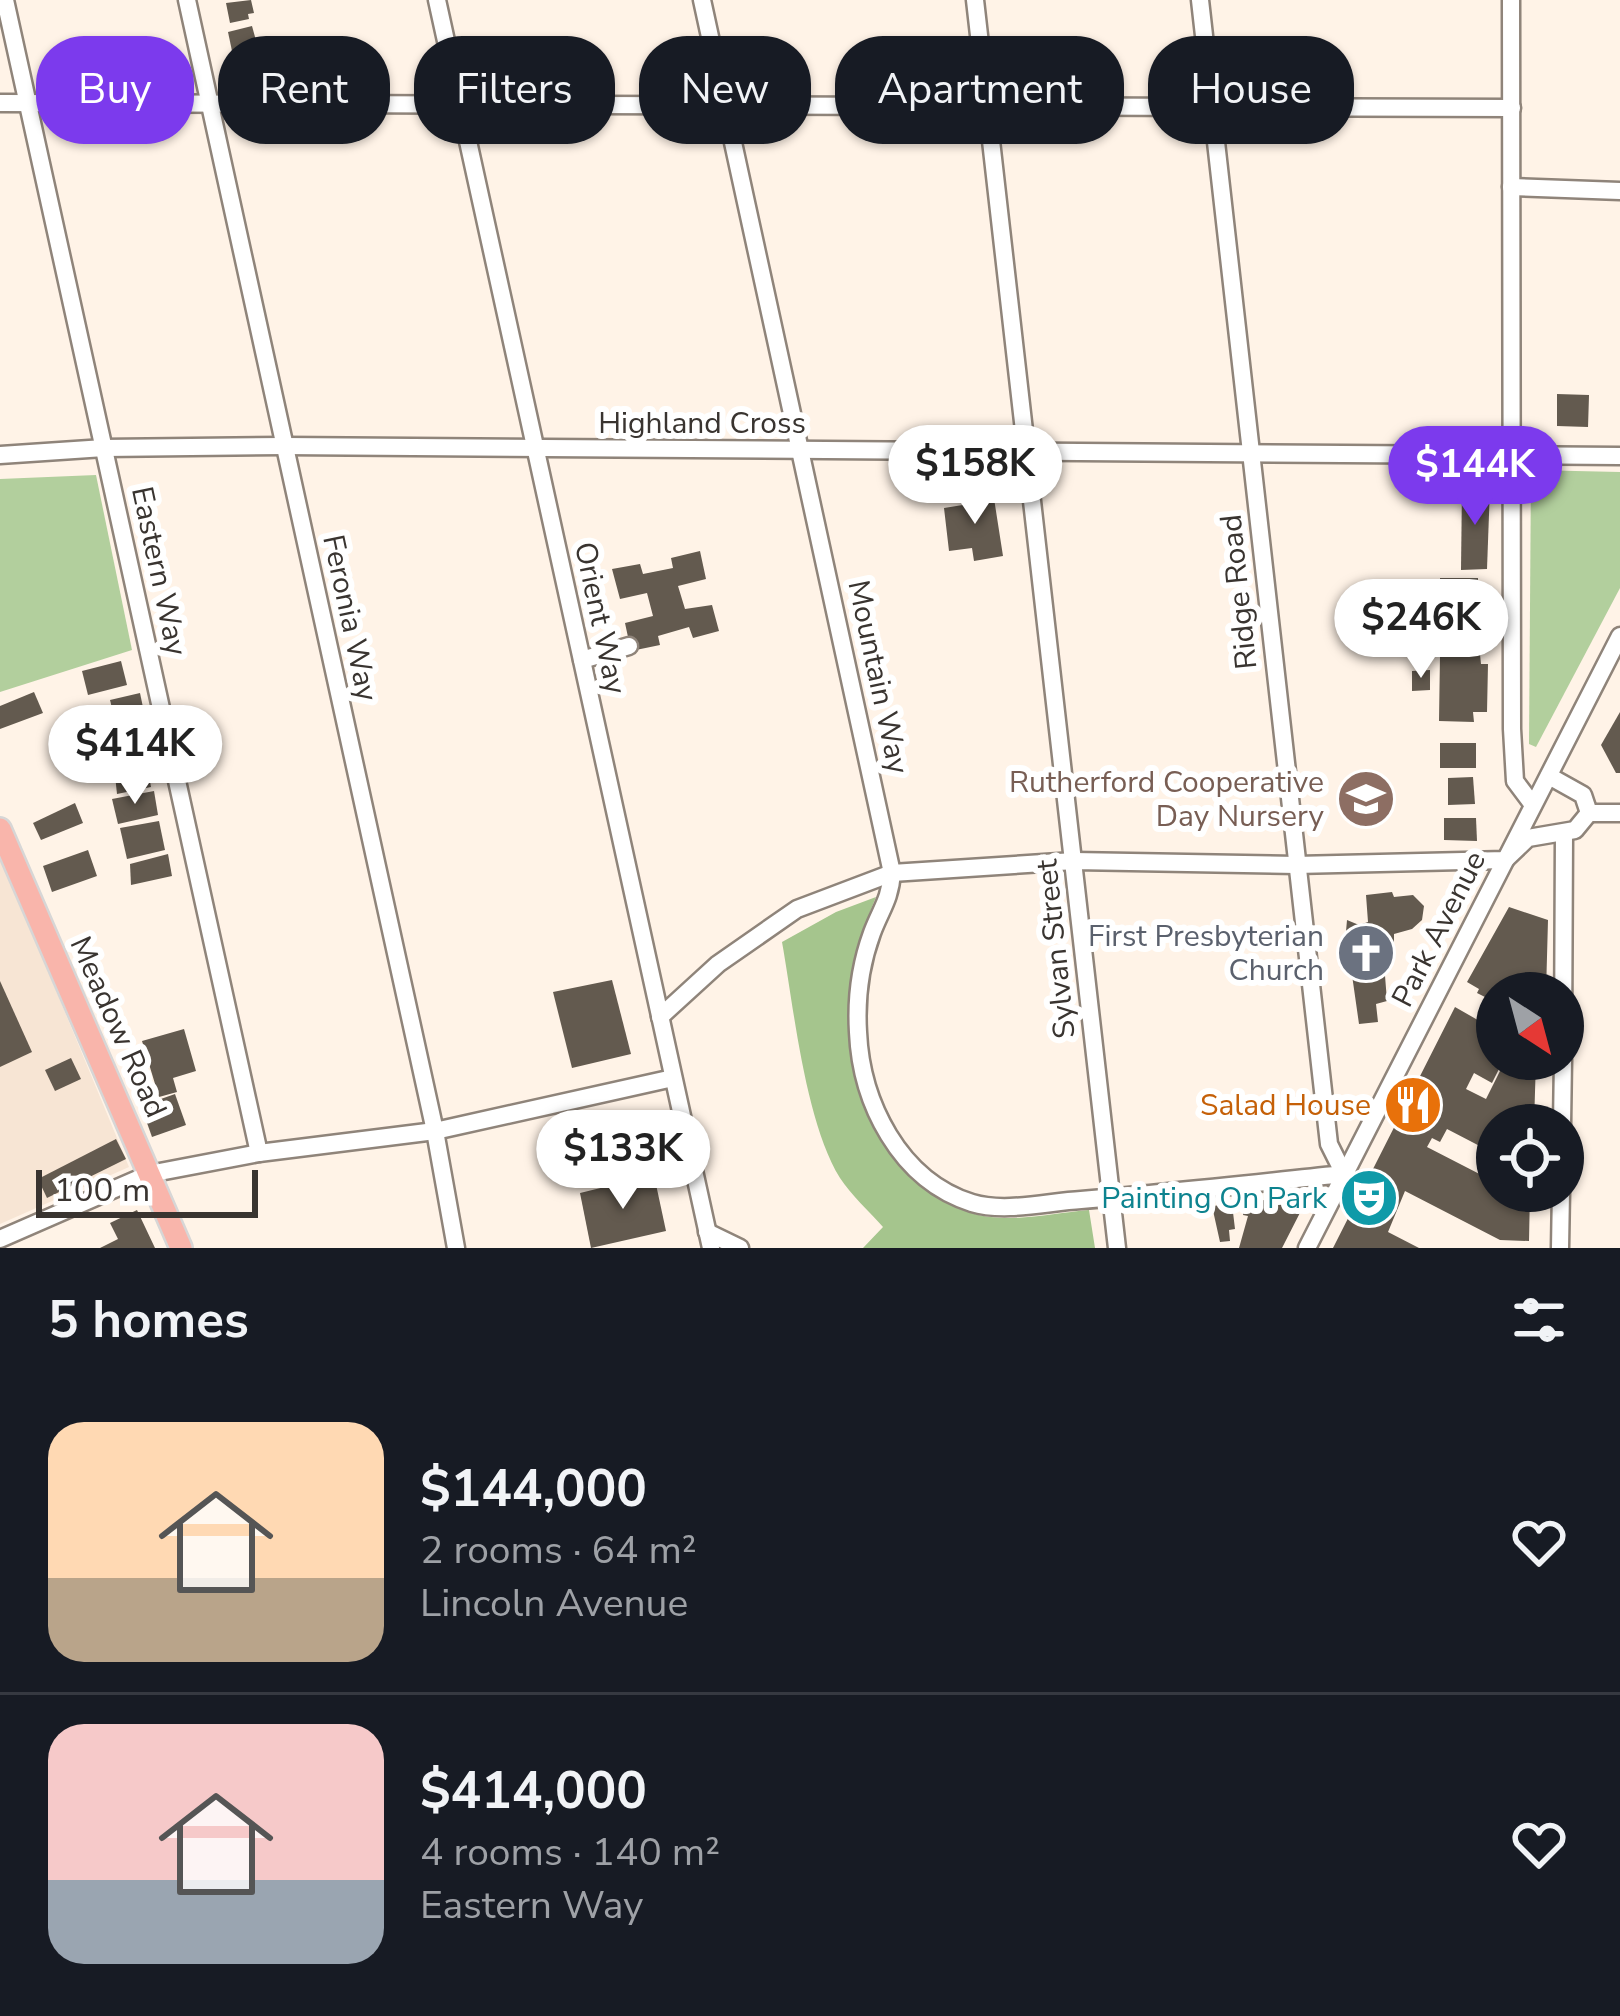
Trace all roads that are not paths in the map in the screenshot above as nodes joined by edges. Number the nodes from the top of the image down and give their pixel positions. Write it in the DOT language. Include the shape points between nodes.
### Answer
graph roads {
  1 [pos="5,0"];
  2 [pos="187,0"];
  3 [pos="437,0"];
  4 [pos="702,0"];
  5 [pos="975,0"];
  6 [pos="1200,0"];
  7 [pos="1511,0"];
  8 [pos="444,36"];
  9 [pos="710,36"];
  10 [pos="979,36"];
  11 [pos="1204,36"];
  12 [pos="414,102"];
  13 [pos="0,103"];
  14 [pos="29,103"];
  15 [pos="210,104"];
  16 [pos="1354,107"];
  17 [pos="1512,108"];
  18 [pos="467,144"];
  19 [pos="734,144"];
  20 [pos="991,144"];
  21 [pos="1216,144"];
  22 [pos="1511,188"];
  23 [pos="1620,190"];
  24 [pos="284,446"];
  25 [pos="104,448"];
  26 [pos="536,449"];
  27 [pos="802,450"];
  28 [pos="1029,451"];
  29 [pos="1251,453"];
  30 [pos="0,455"];
  31 [pos="1511,455"];
  32 [pos="1620,456"];
  33 [pos="1620,636"];
  34 [pos="629,646"];
  35 [pos="582,660"];
  36 [pos="1549,776"];
  37 [pos="1533,805"];
  38 [pos="1589,813"];
  39 [pos="1620,813"];
  40 [pos="0,829"];
  41 [pos="1564,834"];
  42 [pos="1505,860"];
  43 [pos="1074,861"];
  44 [pos="1296,866"];
  45 [pos="892,873"];
  46 [pos="1563,972"];
  47 [pos="660,1018"];
  48 [pos="673,1078"];
  49 [pos="435,1131"];
  50 [pos="259,1153"];
  51 [pos="149,1174"];
  52 [pos="1344,1174"];
  53 [pos="1112,1198"];
  54 [pos="1561,1212"];
  55 [pos="0,1239"];
  56 [pos="709,1240"];
  57 [pos="181,1248"];
  58 [pos="456,1248"];
  59 [pos="740,1248"];
  60 [pos="1117,1248"];
  61 [pos="1307,1248"];
  62 [pos="1560,1248"];
  1 -- 14 [label="street, Eastern Way"];
  2 -- 15 [label="street, Feronia Way"];
  3 -- 8 [label="street, Orient Way"];
  4 -- 9 [label="street, Mountain Way"];
  5 -- 10 [label="street, Sylvan Street"];
  6 -- 11 [label="street, Ridge Road"];
  7 -- 17 [label="street"];
  12 -- 15 [label="street"];
  13 -- 14 [label="street"];
  14 -- 15 [label="street"];
  14 -- 25 [label="street, Eastern Way"];
  15 -- 24 [label="street, Feronia Way"];
  16 -- 17 [label="street"];
  17 -- 22 [label="street"];
  18 -- 26 [label="street, Orient Way"];
  19 -- 27 [label="street, Mountain Way"];
  20 -- 28 [label="street, Sylvan Street"];
  21 -- 29 [label="street, Ridge Road"];
  22 -- 23 [label="street"];
  22 -- 31 [label="street"];
  24 -- 25 [label="street, Highland Cross"];
  24 -- 26 [label="street, Highland Cross"];
  24 -- 49 [label="street, Feronia Way"];
  25 -- 30 [label="street, Highland Cross"];
  25 -- 50 [label="street, Eastern Way"];
  26 -- 27 [label="street, Highland Cross"];
  26 -- 35 [label="street, Orient Way"];
  27 -- 28 [label="street, Highland Cross"];
  27 -- 45 [label="street, Mountain Way"];
  28 -- 29 [label="street, Highland Cross"];
  28 -- 43 [label="street, Sylvan Street"];
  29 -- 31 [label="street, Highland Cross"];
  29 -- 44 [label="street, Ridge Road"];
  31 -- 32 [label="street, Highland Cross"];
  31 -- 37 [label="street" via="1511,729 1515,781"];
  33 -- 36 [label="street, Park Avenue"];
  34 -- 35 [label="street"];
  35 -- 47 [label="street, Orient Way"];
  36 -- 37 [label="street, Park Avenue"];
  36 -- 38 [label="street" via="1583,795"];
  37 -- 42 [label="street, Park Avenue"];
  38 -- 39 [label="street"];
  38 -- 41 [label="street"];
  40 -- 51 [label="main road, Meadow Road"];
  41 -- 42 [label="street" via="1528,838"];
  41 -- 46 [label="street"];
  42 -- 44 [label="street"];
  42 -- 52 [label="street, Park Avenue"];
  43 -- 44 [label="street"];
  43 -- 45 [label="street"];
  43 -- 53 [label="street, Sylvan Street"];
  44 -- 52 [label="street, Ridge Road" via="1329,1144"];
  45 -- 47 [label="street" via="797,909 718,964"];
  45 -- 53 [label="street" via="861,976 857,1033 874,1112 891,1140 910,1164 976,1204"];
  47 -- 48 [label="street, Orient Way"];
  48 -- 49 [label="street"];
  48 -- 56 [label="street, Orient Way"];
  49 -- 50 [label="street"];
  49 -- 58 [label="street, Feronia Way"];
  50 -- 51 [label="street"];
  51 -- 55 [label="street"];
  51 -- 57 [label="main road, Meadow Road"];
  52 -- 53 [label="street"];
  52 -- 61 [label="street, Park Avenue"];
  53 -- 60 [label="street, Sylvan Street"];
  54 -- 62 [label="street"];
  56 -- 59 [label="street"];
}
